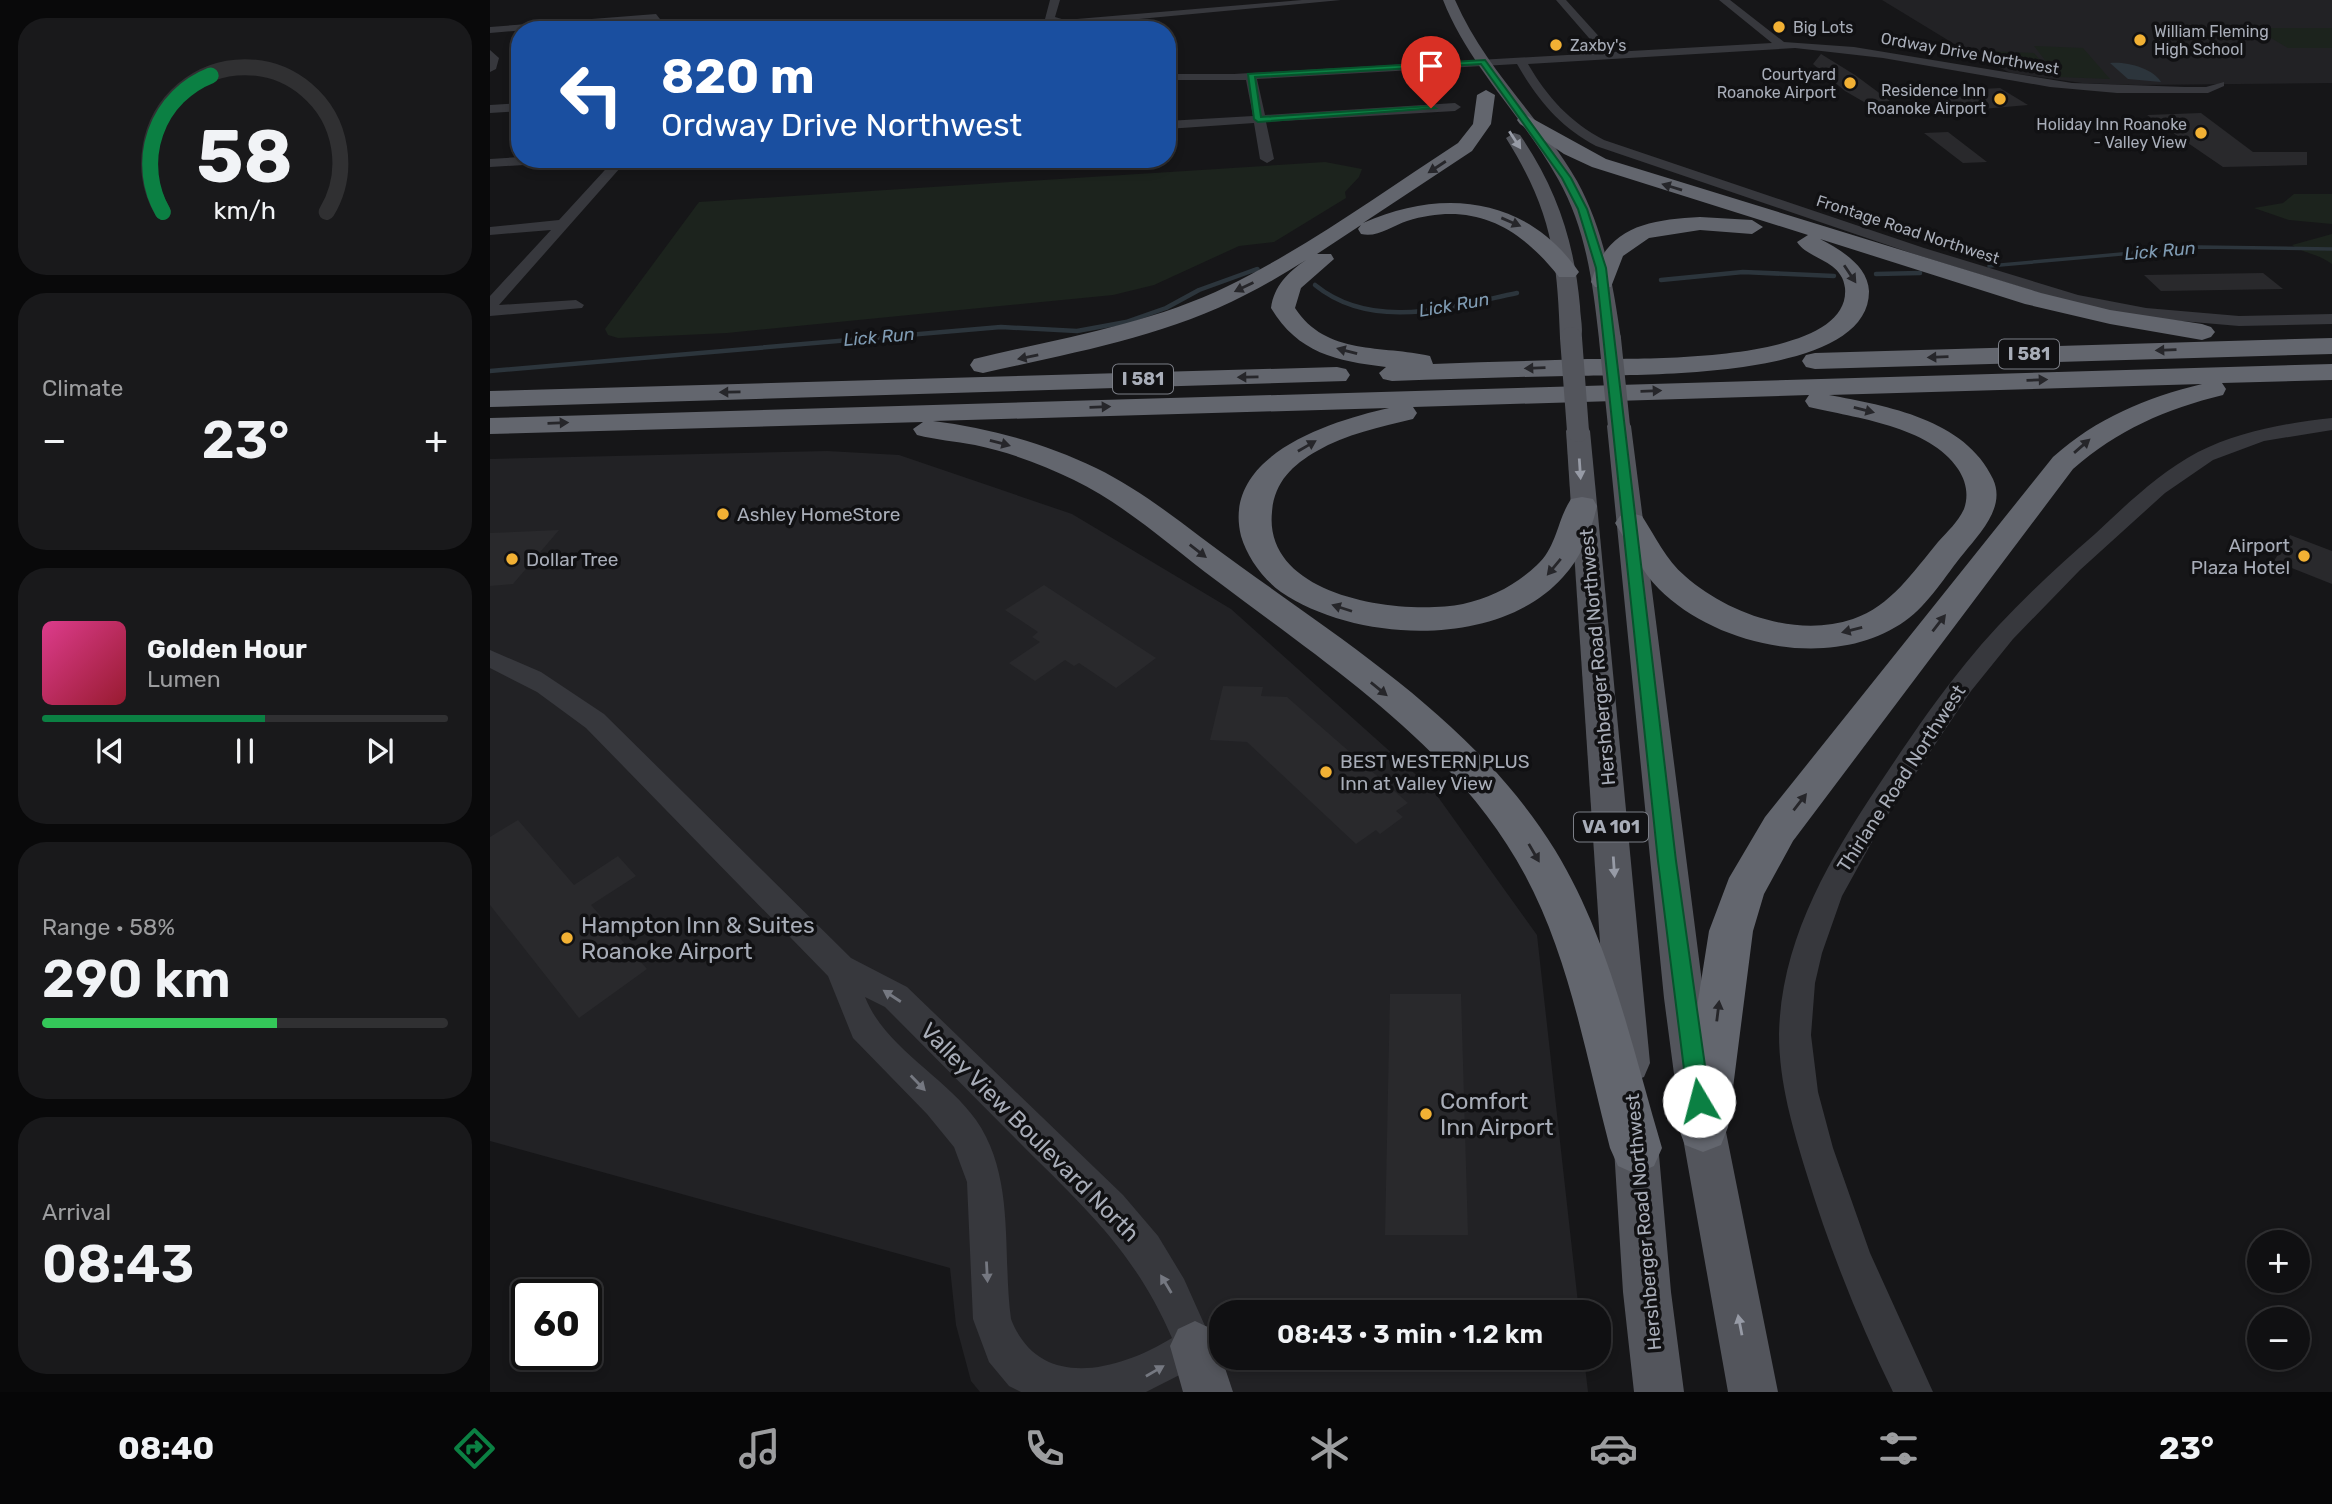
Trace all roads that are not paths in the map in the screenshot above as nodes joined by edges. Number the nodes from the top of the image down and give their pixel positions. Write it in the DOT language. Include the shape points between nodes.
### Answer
graph roads {
  1 [pos="1055,0"];
  2 [pos="1336,0"];
  3 [pos="1449,0"];
  4 [pos="1561,0"];
  5 [pos="1724,0"];
  6 [pos="642,4"];
  7 [pos="656,17"];
  8 [pos="605,21"];
  9 [pos="656,21"];
  10 [pos="1057,21"];
  11 [pos="1072,21"];
  12 [pos="511,28"];
  13 [pos="490,30"];
  14 [pos="1781,45"];
  15 [pos="1454,47"];
  16 [pos="490,53"];
  17 [pos="1609,54"];
  18 [pos="1520,59"];
  19 [pos="1483,61"];
  20 [pos="1464,62"];
  21 [pos="490,69"];
  22 [pos="1251,75"];
  23 [pos="1176,77"];
  24 [pos="2220,84"];
  25 [pos="1486,95"];
  26 [pos="511,107"];
  27 [pos="1455,107"];
  28 [pos="490,108"];
  29 [pos="1258,119"];
  30 [pos="1526,120"];
  31 [pos="1176,124"];
  32 [pos="1267,159"];
  33 [pos="511,162"];
  34 [pos="490,163"];
  35 [pos="614,168"];
  36 [pos="564,224"];
  37 [pos="490,230"];
  38 [pos="1567,272"];
  39 [pos="1603,282"];
  40 [pos="576,305"];
  41 [pos="490,308"];
  42 [pos="2332,319"];
  43 [pos="2328,363"];
  44 [pos="1725,376"];
  45 [pos="1486,383"];
  46 [pos="490,399"];
  47 [pos="805,403"];
  48 [pos="2332,424"];
  49 [pos="490,426"];
  50 [pos="1582,506"];
  51 [pos="1632,523"];
  52 [pos="490,658"];
  53 [pos="840,968"];
  54 [pos="1703,1127"];
  55 [pos="1636,1148"];
  56 [pos="1195,1346"];
  57 [pos="1208,1392"];
  58 [pos="1659,1392"];
  59 [pos="1753,1392"];
  60 [pos="1913,1392"];
  1 -- 10 [label="street" via="1050,17"];
  2 -- 11 [label="street"];
  3 -- 19 [label="main road, VA 101"];
  4 -- 17 [label="street"];
  5 -- 14 [label="street"];
  6 -- 7 [label="street"];
  7 -- 8 [label="street"];
  7 -- 9 [label="street"];
  12 -- 13 [label="street"];
  14 -- 17 [label="street, Ordway Drive Northwest"];
  14 -- 24 [label="street, Ordway Drive Northwest" via="1887,53 2090,88 2208,90"];
  15 -- 20 [label="main road, Hershberger Road Northwest / VA 101"];
  16 -- 21 [label="street" via="494,58"];
  17 -- 18 [label="street, Ordway Drive Northwest"];
  18 -- 19 [label="street, Ordway Drive Northwest"];
  18 -- 42 [label="street, Frontage Road Northwest" via="1557,114 1600,143 1951,262 2055,293 2147,313 2258,322"];
  19 -- 20 [label="street, Ordway Drive Northwest"];
  19 -- 30 [label="main road, VA 101"];
  20 -- 22 [label="street, Ordway Drive Northwest"];
  20 -- 25 [label="main road, Hershberger Road Northwest / VA 101"];
  22 -- 23 [label="street, Ordway Drive Northwest"];
  22 -- 29 [label="street"];
  25 -- 38 [label="main road, Hershberger Road Northwest / VA 101, one-way" via="1552,201 1566,250"];
  25 -- 47 [label="highway, one-way" via="1479,130 1455,155 1280,267 1201,306 1106,338"];
  26 -- 28 [label="street"];
  27 -- 29 [label="street"];
  29 -- 31 [label="street"];
  29 -- 32 [label="street"];
  30 -- 39 [label="main road, VA 101" via="1583,209"];
  43 -- 30 [label="highway, one-way" via="2034,299 1620,170 1571,150"];
  33 -- 34 [label="street"];
  35 -- 36 [label="street"];
  36 -- 37 [label="street"];
  36 -- 41 [label="street"];
  45 -- 38 [label="highway, one-way" via="1319,342 1287,317 1283,308 1287,291 1298,277 1378,224 1399,215 1441,209 1479,212 1520,226 1541,240"];
  38 -- 50 [label="main road, Hershberger Road Northwest / VA 101, one-way, bridge"];
  39 -- 44 [label="highway, one-way" via="1612,255 1624,242 1657,229 1690,224 1775,231 1815,245 1847,268 1858,295 1852,315 1843,324 1818,339"];
  39 -- 51 [label="main road, VA 101, bridge"];
  40 -- 41 [label="street"];
  43 -- 44 [label="highway, I 581"];
  54 -- 43 [label="highway, one-way" via="1731,930 1758,863 1787,818 2063,463 2099,432 2150,407"];
  44 -- 45 [label="highway, I 581"];
  44 -- 51 [label="highway, one-way" via="1925,431 1973,469 1982,489 1979,511 1903,606 1874,624 1829,635 1777,633 1706,608 1671,582"];
  45 -- 47 [label="highway, I 581"];
  50 -- 45 [label="highway, one-way" via="1573,537 1550,573 1514,598 1463,614 1409,620 1356,612 1307,593 1267,558 1255,529 1257,502 1272,473 1300,449 1363,422"];
  47 -- 46 [label="highway, I 581, one-way"];
  49 -- 47 [label="highway, I 581, one-way"];
  47 -- 55 [label="highway, one-way" via="978,437 1041,455 1095,479 1133,500 1425,725 1495,797 1545,872 1582,967"];
  48 -- 60 [label="street, Thirlane Road Northwest" via="2245,439 2190,464 2081,557 2009,628 1939,715 1840,869 1813,927 1801,965 1796,1017 1802,1111 1850,1254"];
  50 -- 55 [label="main road, Hershberger Road Northwest / VA 101, one-way" via="1595,615"];
  51 -- 54 [label="main road, VA 101" via="1667,861"];
  52 -- 53 [label="street, Valley View Boulevard North" via="561,693 595,721"];
  56 -- 53 [label="street, Valley View Boulevard North, one-way" via="1158,1270 1110,1208 896,997"];
  53 -- 56 [label="street, Valley View Boulevard North, one-way" via="863,1026 963,1130 976,1154 983,1177 989,1311 1000,1345 1017,1367 1040,1384 1069,1392 1102,1392 1135,1382"];
  59 -- 54 [label="main road, VA 101, one-way"];
  55 -- 58 [label="main road, Hershberger Road Northwest / VA 101"];
  56 -- 57 [label="main road"];
}
